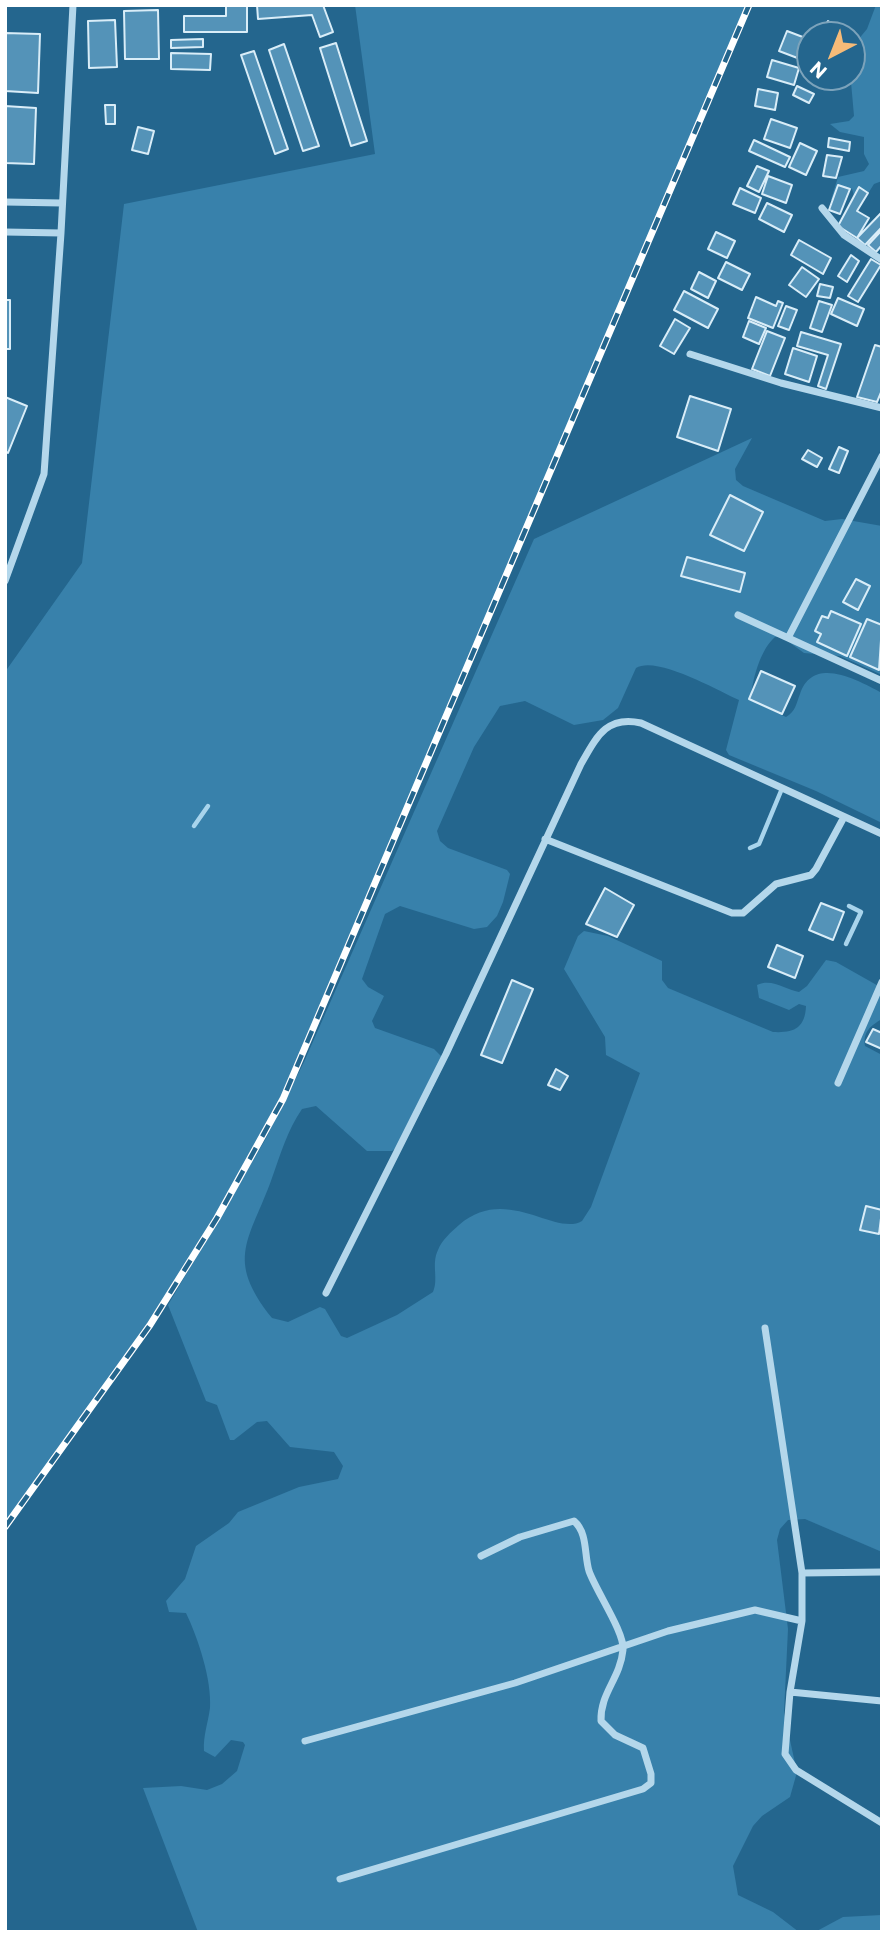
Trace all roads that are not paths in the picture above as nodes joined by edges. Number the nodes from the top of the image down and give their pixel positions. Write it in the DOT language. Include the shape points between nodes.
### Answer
graph roads {
  1 [pos="73,5"];
  2 [pos="5,202"];
  3 [pos="62,203"];
  4 [pos="822,208"];
  5 [pos="5,232"];
  6 [pos="61,233"];
  7 [pos="882,260"];
  8 [pos="690,354"];
  9 [pos="882,408"];
  10 [pos="882,456"];
  11 [pos="5,581"];
  12 [pos="738,615"];
  13 [pos="788,638"];
  14 [pos="882,681"];
  15 [pos="844,817"];
  16 [pos="882,834"];
  17 [pos="545,838"];
  18 [pos="882,982"];
  19 [pos="838,1083"];
  20 [pos="326,1293"];
  21 [pos="765,1328"];
  22 [pos="481,1556"];
  23 [pos="882,1572"];
  24 [pos="802,1573"];
  25 [pos="802,1620"];
  26 [pos="624,1646"];
  27 [pos="790,1692"];
  28 [pos="882,1701"];
  29 [pos="305,1741"];
  30 [pos="882,1823"];
  31 [pos="340,1879"];
  1 -- 3 [label="street"];
  2 -- 3 [label="street"];
  3 -- 6 [label="street"];
  4 -- 7 [label="street" via="844,236"];
  5 -- 6 [label="street"];
  6 -- 11 [label="street" via="44,474"];
  8 -- 9 [label="street"];
  10 -- 13 [label="street"];
  12 -- 13 [label="street"];
  13 -- 14 [label="street"];
  15 -- 16 [label="street"];
  15 -- 17 [label="street" via="811,875 776,884 743,913 732,913"];
  15 -- 17 [label="street" via="641,723 625,720 596,738"];
  17 -- 20 [label="street" via="446,1054"];
  18 -- 19 [label="street"];
  21 -- 24 [label="street"];
  22 -- 26 [label="street" via="520,1537 574,1521 582,1534 588,1569"];
  23 -- 24 [label="street"];
  24 -- 25 [label="street"];
  25 -- 26 [label="street" via="755,1610"];
  25 -- 27 [label="street"];
  26 -- 29 [label="street" via="515,1684"];
  26 -- 31 [label="street" via="620,1673 601,1708 601,1721 615,1735 643,1748 651,1783"];
  27 -- 28 [label="street"];
  27 -- 30 [label="street" via="788,1762"];
}
